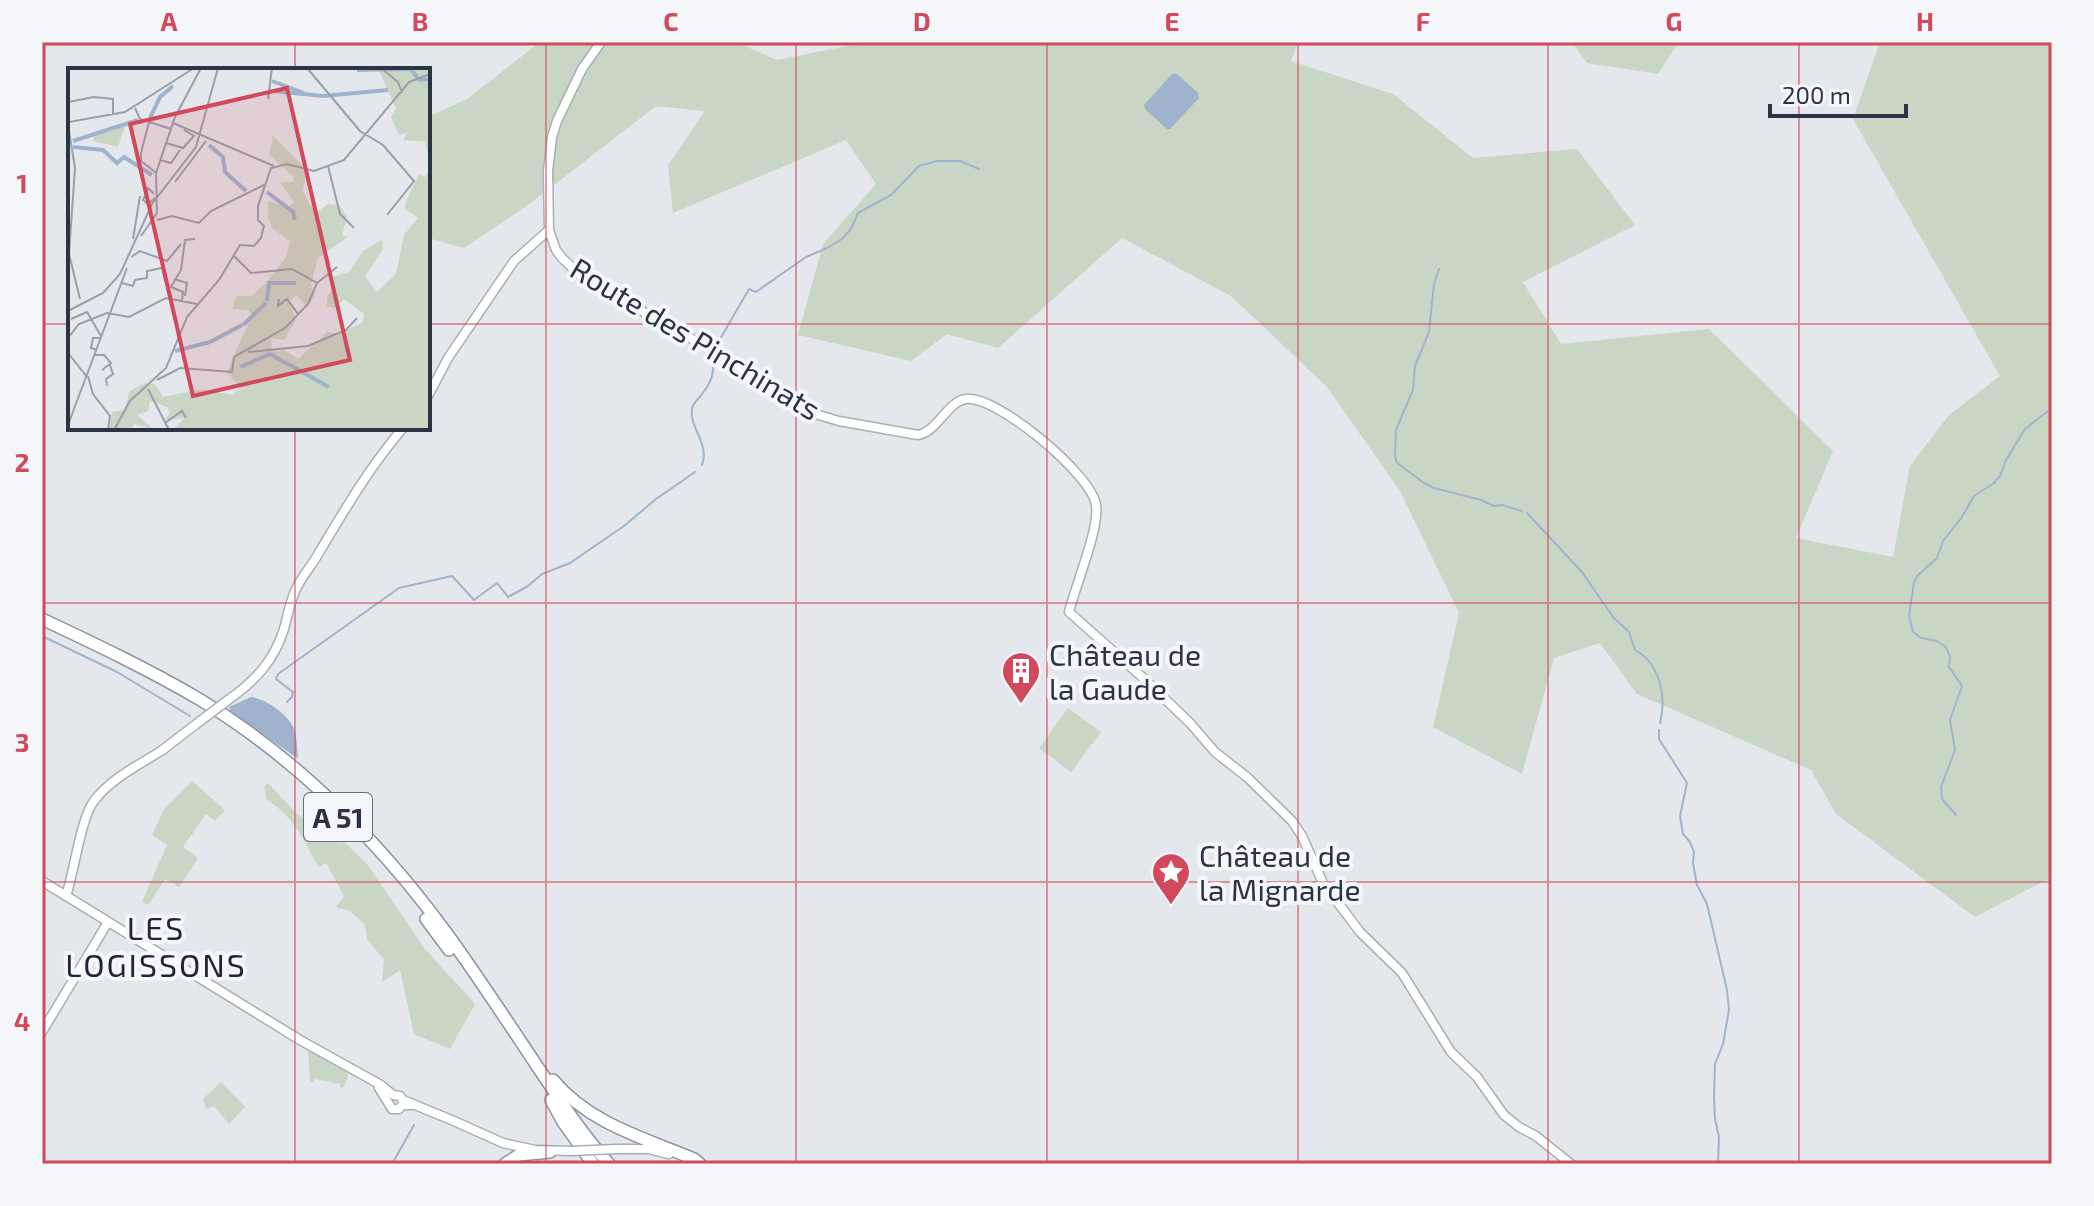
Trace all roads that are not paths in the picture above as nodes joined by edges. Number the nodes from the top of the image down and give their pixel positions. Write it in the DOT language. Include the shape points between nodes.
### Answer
graph roads {
  1 [pos="601,42"];
  2 [pos="549,230"];
  3 [pos="430,392"];
  4 [pos="401,430"];
  5 [pos="42,619"];
  6 [pos="42,626"];
  7 [pos="164,749"];
  8 [pos="87,817"];
  9 [pos="72,874"];
  10 [pos="42,881"];
  11 [pos="56,890"];
  12 [pos="66,896"];
  13 [pos="108,922"];
  14 [pos="444,931"];
  15 [pos="42,1032"];
  16 [pos="551,1100"];
  17 [pos="550,1152"];
  18 [pos="505,1164"];
  19 [pos="593,1164"];
  20 [pos="600,1164"];
  21 [pos="609,1164"];
  22 [pos="698,1164"];
  23 [pos="1571,1164"];
  1 -- 2 [label="street, Route des Pinchinats" via="554,129"];
  2 -- 3 [label="street" via="514,261"];
  2 -- 23 [label="street, Route des Pinchinats" via="556,250 583,278 710,347 812,413 918,435 971,399 1013,417 1051,446 1092,493 1097,507 1069,612 1292,821 1334,900 1402,973 1451,1052 1504,1115"];
  4 -- 7 [label="street, bridge" via="358,487 299,583 265,667"];
  5 -- 14 [label="highway, A 51" via="143,668 255,738 359,829"];
  6 -- 16 [label="highway, A 51" via="175,693 308,789 415,904"];
  7 -- 8 [label="street"];
  7 -- 8 [label="street" via="102,792"];
  8 -- 9 [label="street"];
  9 -- 11 [label="street"];
  9 -- 12 [label="street"];
  10 -- 11 [label="street"];
  11 -- 12 [label="street"];
  12 -- 13 [label="street"];
  13 -- 15 [label="street"];
  13 -- 17 [label="street" via="374,1081 391,1098 400,1096 402,1103 503,1143"];
  14 -- 21 [label="highway, A 51"];
  14 -- 22 [label="highway" via="547,1073 575,1102 595,1117"];
  16 -- 19 [label="highway"];
  16 -- 20 [label="highway, A 51"];
  17 -- 18 [label="highway" via="519,1155"];
  17 -- 22 [label="street, bridge" via="649,1149"];
}
